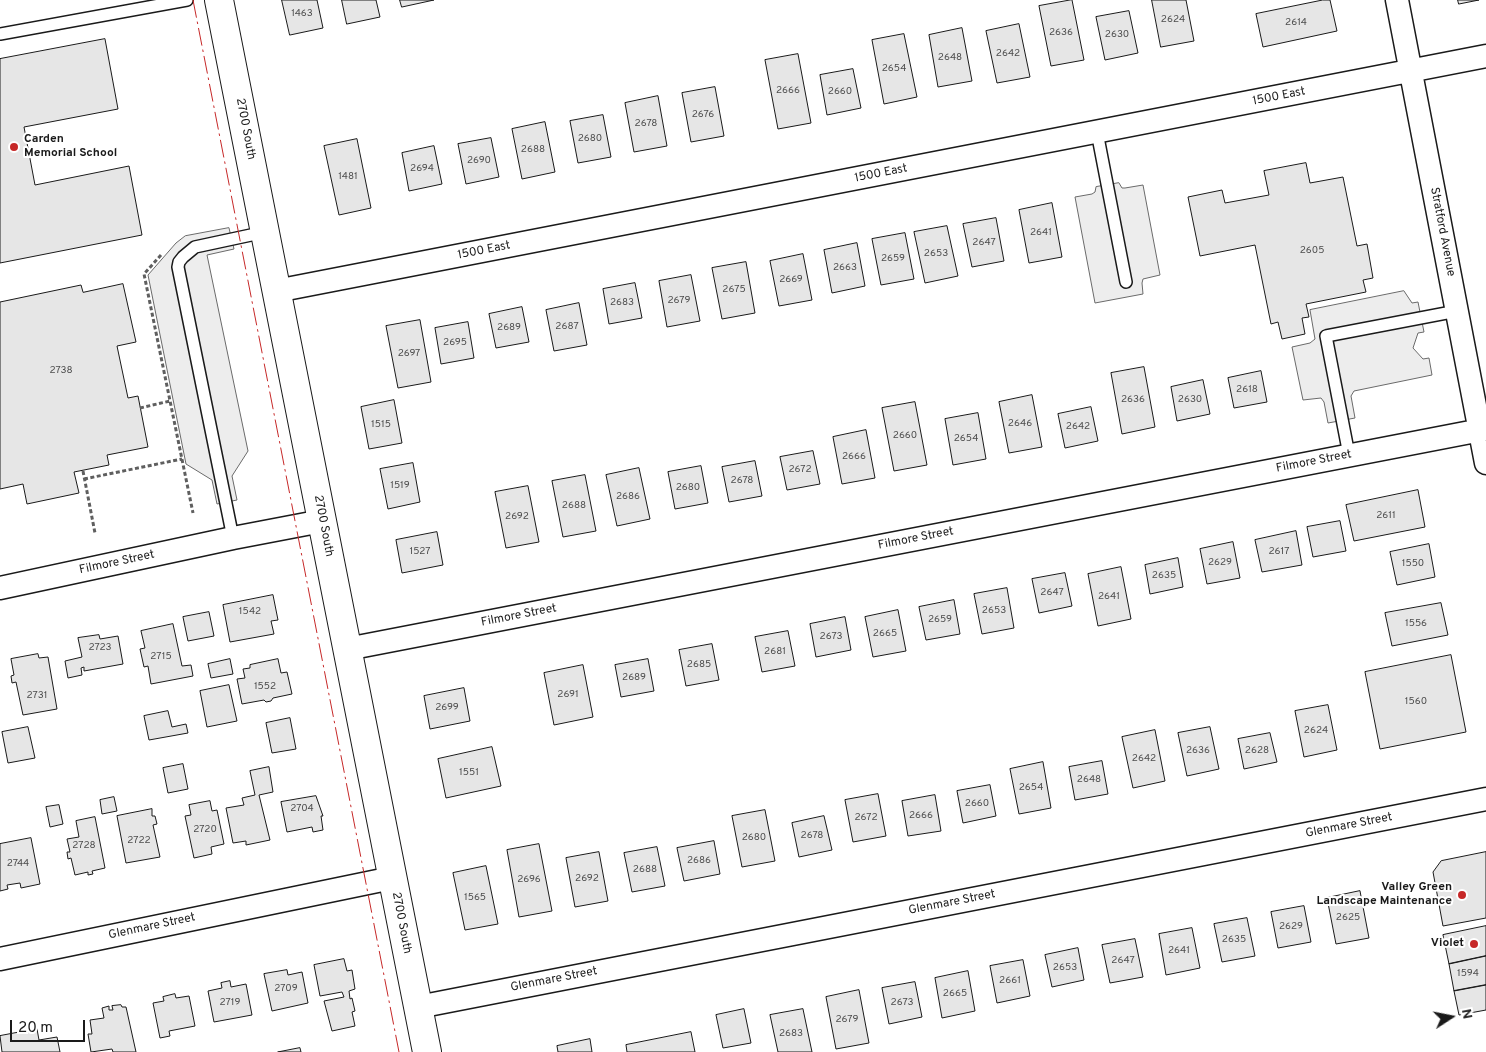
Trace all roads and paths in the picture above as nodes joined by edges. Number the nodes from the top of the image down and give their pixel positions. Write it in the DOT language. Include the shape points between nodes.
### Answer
graph roads {
  1 [pos="187,0"];
  2 [pos="219,0"];
  3 [pos="1397,0"];
  4 [pos="0,34"];
  5 [pos="1486,56"];
  6 [pos="1411,71"];
  7 [pos="1097,132"];
  8 [pos="265,232"];
  9 [pos="167,248"];
  10 [pos="1126,282"];
  11 [pos="276,292"];
  12 [pos="1457,311"];
  13 [pos="170,402"];
  14 [pos="140,408"];
  15 [pos="1483,429"];
  16 [pos="1349,455"];
  17 [pos="182,459"];
  18 [pos="1486,463"];
  19 [pos="83,470"];
  20 [pos="84,479"];
  21 [pos="193,513"];
  22 [pos="322,521"];
  23 [pos="95,533"];
  24 [pos="232,538"];
  25 [pos="0,588"];
  26 [pos="347,649"];
  27 [pos="1486,799"];
  28 [pos="392,878"];
  29 [pos="0,959"];
  30 [pos="418,1007"];
  31 [pos="426,1052"];
  1 -- 4 [label="lane"];
  2 -- 8 [label="street, 2700 South"];
  3 -- 6 [label="street, Stratford Avenue"];
  5 -- 6 [label="street, 1500 East"];
  6 -- 7 [label="street, 1500 East"];
  6 -- 12 [label="street, Stratford Avenue"];
  7 -- 10 [label="lane"];
  7 -- 11 [label="street, 1500 East"];
  8 -- 11 [label="street, 2700 South"];
  8 -- 24 [label="lane" via="195,247 183,257 178,267"];
  9 -- 13 [label="path" via="144,274"];
  11 -- 22 [label="street, 2700 South"];
  12 -- 15 [label="street, Stratford Avenue"];
  12 -- 16 [label="lane" via="1326,336"];
  13 -- 14 [label="path"];
  13 -- 17 [label="path"];
  15 -- 16 [label="street, Filmore Street"];
  15 -- 18 [label="street, Stratford Avenue"];
  16 -- 26 [label="street, Filmore Street"];
  17 -- 20 [label="path"];
  17 -- 21 [label="path"];
  19 -- 20 [label="path"];
  20 -- 23 [label="path"];
  22 -- 24 [label="street, Filmore Street"];
  22 -- 26 [label="street, 2700 South"];
  24 -- 25 [label="street, Filmore Street"];
  26 -- 28 [label="street, 2700 South"];
  27 -- 30 [label="street, Glenmare Street"];
  28 -- 29 [label="street, Glenmare Street"];
  28 -- 30 [label="street, 2700 South"];
  30 -- 31 [label="street, 2700 South"];
}
